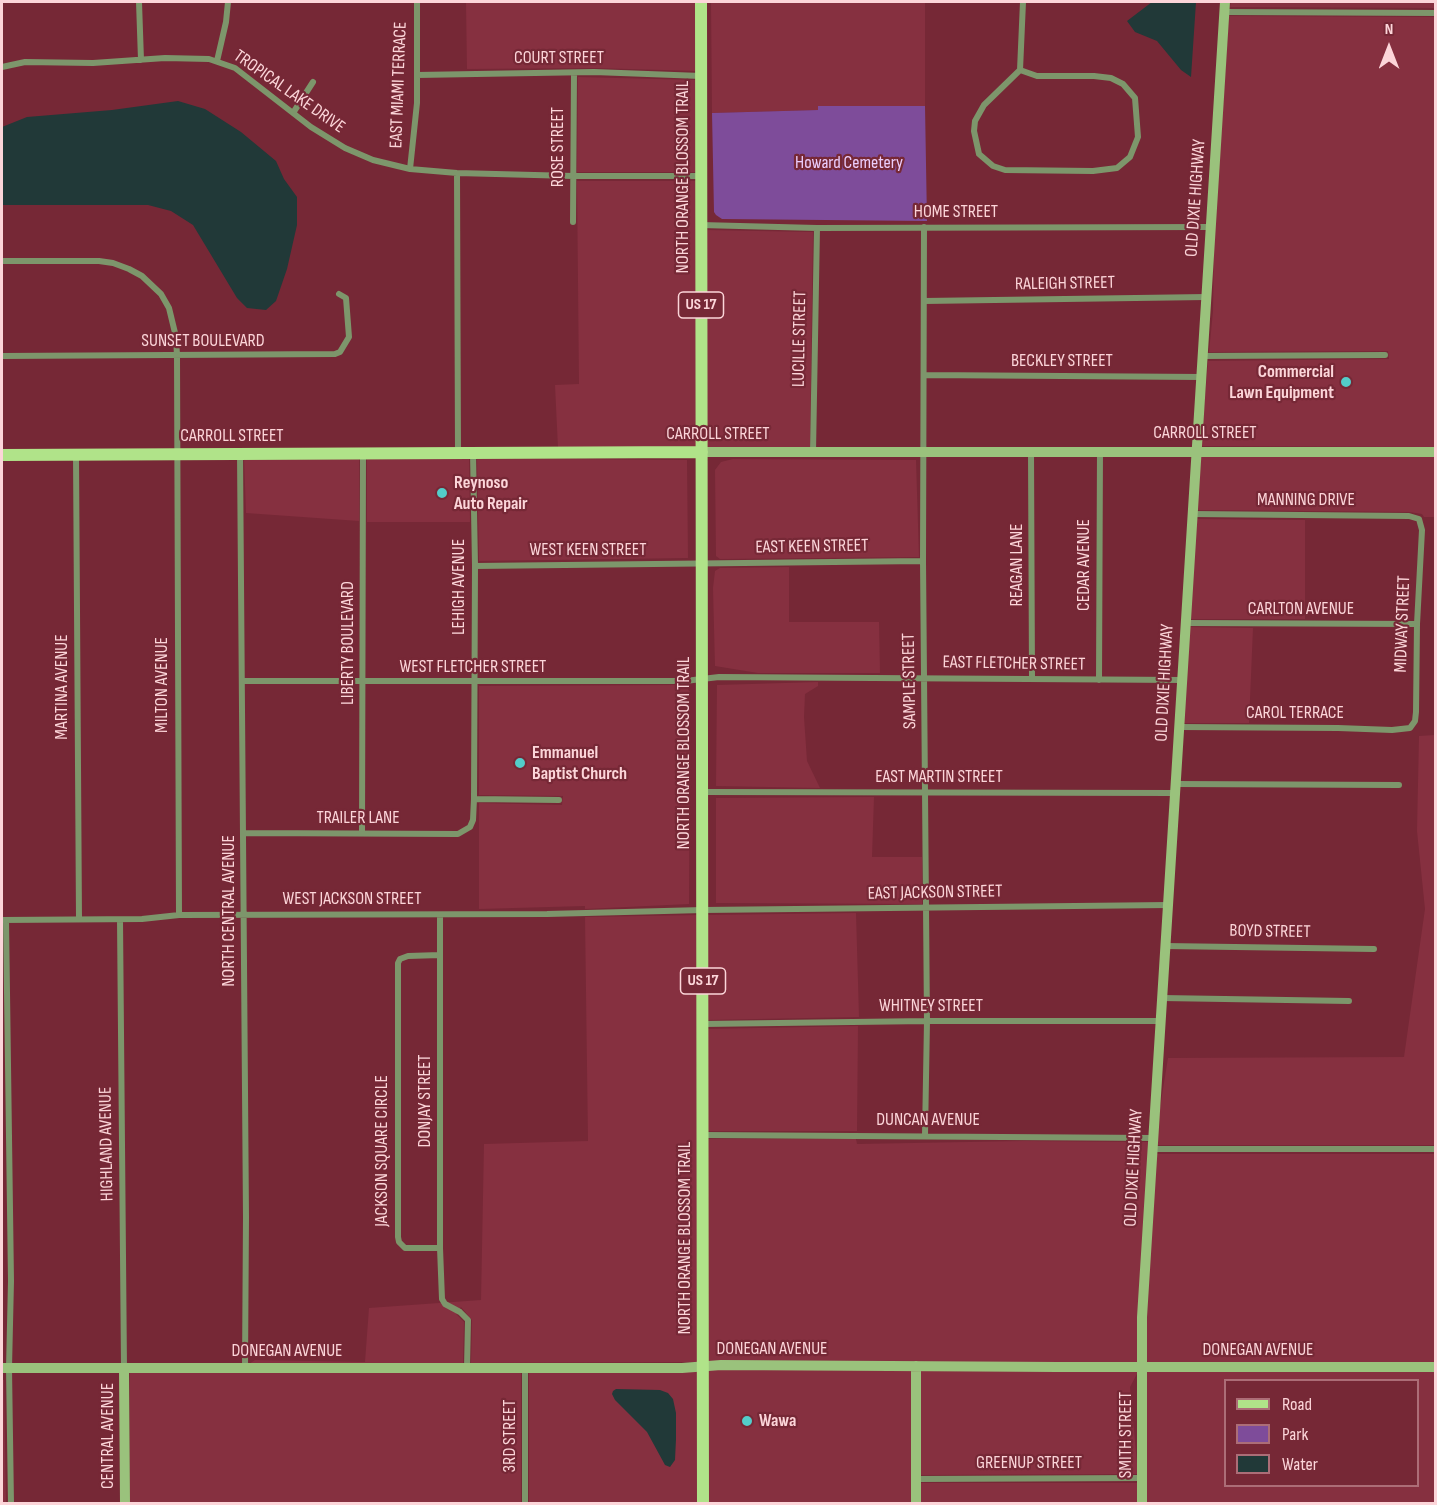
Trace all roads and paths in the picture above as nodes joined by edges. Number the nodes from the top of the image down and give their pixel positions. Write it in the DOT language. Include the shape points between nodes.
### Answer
graph roads {
  1 [pos="139,2"];
  2 [pos="228,2"];
  3 [pos="417,2"];
  4 [pos="701,2"];
  5 [pos="1023,2"];
  6 [pos="1224,7"];
  7 [pos="1436,13"];
  8 [pos="141,60"];
  9 [pos="217,61"];
  10 [pos="2,67"];
  11 [pos="1020,70"];
  12 [pos="574,72"];
  13 [pos="417,75"];
  14 [pos="701,75"];
  15 [pos="313,82"];
  16 [pos="293,113"];
  17 [pos="410,169"];
  18 [pos="457,173"];
  19 [pos="573,176"];
  20 [pos="701,176"];
  21 [pos="573,222"];
  22 [pos="701,225"];
  23 [pos="924,227"];
  24 [pos="1210,227"];
  25 [pos="817,228"];
  26 [pos="2,261"];
  27 [pos="339,294"];
  28 [pos="1206,297"];
  29 [pos="924,301"];
  30 [pos="1385,355"];
  31 [pos="2,356"];
  32 [pos="177,356"];
  33 [pos="1202,356"];
  34 [pos="924,375"];
  35 [pos="1201,377"];
  36 [pos="1100,451"];
  37 [pos="1195,451"];
  38 [pos="702,452"];
  39 [pos="813,452"];
  40 [pos="923,452"];
  41 [pos="1031,452"];
  42 [pos="1436,452"];
  43 [pos="458,453"];
  44 [pos="473,453"];
  45 [pos="176,454"];
  46 [pos="240,454"];
  47 [pos="363,454"];
  48 [pos="2,455"];
  49 [pos="76,455"];
  50 [pos="1192,514"];
  51 [pos="1419,519"];
  52 [pos="923,561"];
  53 [pos="702,564"];
  54 [pos="475,566"];
  55 [pos="1185,623"];
  56 [pos="1417,624"];
  57 [pos="925,678"];
  58 [pos="702,679"];
  59 [pos="1032,679"];
  60 [pos="1099,680"];
  61 [pos="1181,680"];
  62 [pos="243,681"];
  63 [pos="475,681"];
  64 [pos="363,682"];
  65 [pos="1179,727"];
  66 [pos="1410,728"];
  67 [pos="1399,785"];
  68 [pos="1176,788"];
  69 [pos="703,792"];
  70 [pos="926,792"];
  71 [pos="474,799"];
  72 [pos="559,800"];
  73 [pos="470,827"];
  74 [pos="244,833"];
  75 [pos="362,833"];
  76 [pos="1168,905"];
  77 [pos="926,909"];
  78 [pos="703,910"];
  79 [pos="244,914"];
  80 [pos="179,915"];
  81 [pos="440,915"];
  82 [pos="4,920"];
  83 [pos="79,920"];
  84 [pos="120,920"];
  85 [pos="1165,946"];
  86 [pos="1374,949"];
  87 [pos="440,955"];
  88 [pos="1162,998"];
  89 [pos="1349,1001"];
  90 [pos="927,1021"];
  91 [pos="1159,1021"];
  92 [pos="703,1024"];
  93 [pos="703,1135"];
  94 [pos="925,1135"];
  95 [pos="1153,1138"];
  96 [pos="1152,1149"];
  97 [pos="1436,1149"];
  98 [pos="440,1248"];
  99 [pos="703,1366"];
  100 [pos="916,1366"];
  101 [pos="1142,1367"];
  102 [pos="1436,1367"];
  103 [pos="5,1368"];
  104 [pos="124,1368"];
  105 [pos="244,1368"];
  106 [pos="467,1368"];
  107 [pos="525,1368"];
  108 [pos="1142,1478"];
  109 [pos="916,1479"];
  110 [pos="11,1503"];
  111 [pos="125,1503"];
  112 [pos="525,1503"];
  113 [pos="703,1503"];
  114 [pos="916,1503"];
  115 [pos="1142,1503"];
  1 -- 8 [label="street"];
  2 -- 9 [label="street"];
  3 -- 13 [label="street, EAST MIAMI TERRACE"];
  4 -- 14 [label="main road, NORTH ORANGE BLOSSOM TRAIL / US 17"];
  5 -- 11 [label="street"];
  6 -- 7 [label="street"];
  6 -- 24 [label="street, OLD DIXIE HIGHWAY"];
  8 -- 9 [label="street, TROPICAL LAKE DRIVE"];
  8 -- 10 [label="street, TROPICAL LAKE DRIVE" via="25,62"];
  9 -- 16 [label="street, TROPICAL LAKE DRIVE" via="244,75"];
  11 -- 11 [label="street" via="984,105 975,120 976,144 984,160 1005,170 1093,171 1118,168 1130,157 1138,137 1135,98 1124,84 1094,75 1037,76"];
  12 -- 13 [label="street, COURT STREET"];
  12 -- 14 [label="street, COURT STREET"];
  12 -- 19 [label="street, ROSE STREET"];
  13 -- 17 [label="street, EAST MIAMI TERRACE"];
  14 -- 20 [label="main road, NORTH ORANGE BLOSSOM TRAIL / US 17"];
  15 -- 16 [label="street"];
  16 -- 17 [label="street, TROPICAL LAKE DRIVE" via="345,148"];
  17 -- 18 [label="street, TROPICAL LAKE DRIVE"];
  18 -- 19 [label="street, TROPICAL LAKE DRIVE"];
  18 -- 43 [label="street"];
  19 -- 20 [label="street, TROPICAL LAKE DRIVE"];
  19 -- 21 [label="street, ROSE STREET"];
  20 -- 22 [label="main road, NORTH ORANGE BLOSSOM TRAIL / US 17"];
  22 -- 25 [label="street, HOME STREET"];
  22 -- 38 [label="main road, NORTH ORANGE BLOSSOM TRAIL / US 17"];
  23 -- 24 [label="street, HOME STREET"];
  23 -- 25 [label="street, HOME STREET"];
  23 -- 29 [label="street, SAMPLE STREET"];
  24 -- 28 [label="street, OLD DIXIE HIGHWAY"];
  25 -- 39 [label="street, LUCILLE STREET"];
  26 -- 32 [label="street" via="99,261 129,269 152,284 170,308"];
  27 -- 32 [label="street, SUNSET BOULEVARD" via="346,298 349,337 335,354"];
  28 -- 29 [label="street, RALEIGH STREET"];
  28 -- 33 [label="street, OLD DIXIE HIGHWAY"];
  29 -- 34 [label="street, SAMPLE STREET"];
  30 -- 33 [label="street"];
  31 -- 32 [label="street, SUNSET BOULEVARD"];
  32 -- 45 [label="street"];
  33 -- 35 [label="street, OLD DIXIE HIGHWAY"];
  34 -- 35 [label="street, BECKLEY STREET"];
  34 -- 40 [label="street, SAMPLE STREET"];
  35 -- 37 [label="street, OLD DIXIE HIGHWAY"];
  36 -- 37 [label="street, CARROLL STREET"];
  36 -- 41 [label="street, CARROLL STREET"];
  36 -- 60 [label="street, CEDAR AVENUE"];
  37 -- 42 [label="street, CARROLL STREET"];
  37 -- 50 [label="street, OLD DIXIE HIGHWAY"];
  38 -- 39 [label="street, CARROLL STREET"];
  38 -- 44 [label="main road, CARROLL STREET"];
  38 -- 53 [label="main road, NORTH ORANGE BLOSSOM TRAIL / US 17"];
  39 -- 40 [label="street, CARROLL STREET"];
  40 -- 41 [label="street, CARROLL STREET"];
  40 -- 52 [label="street, SAMPLE STREET"];
  41 -- 59 [label="street, REAGAN LANE"];
  43 -- 44 [label="main road, CARROLL STREET"];
  43 -- 47 [label="main road, CARROLL STREET"];
  44 -- 54 [label="street, LEHIGH AVENUE"];
  45 -- 46 [label="main road, CARROLL STREET"];
  45 -- 49 [label="main road, CARROLL STREET"];
  45 -- 80 [label="street, MILTON AVENUE"];
  46 -- 47 [label="main road, CARROLL STREET"];
  46 -- 62 [label="street, NORTH CENTRAL AVENUE"];
  47 -- 64 [label="street, LIBERTY BOULEVARD"];
  48 -- 49 [label="main road, CARROLL STREET"];
  49 -- 83 [label="street, MARTINA AVENUE"];
  50 -- 51 [label="street, MANNING DRIVE"];
  50 -- 55 [label="street, OLD DIXIE HIGHWAY"];
  51 -- 56 [label="street, MIDWAY STREET" via="1422,530"];
  52 -- 53 [label="street, EAST KEEN STREET"];
  52 -- 57 [label="street, SAMPLE STREET"];
  53 -- 54 [label="street, WEST KEEN STREET"];
  53 -- 58 [label="main road, NORTH ORANGE BLOSSOM TRAIL / US 17"];
  54 -- 63 [label="street, LEHIGH AVENUE"];
  55 -- 56 [label="street, CARLTON AVENUE"];
  55 -- 61 [label="street, OLD DIXIE HIGHWAY"];
  56 -- 66 [label="street, MIDWAY STREET" via="1416,712"];
  57 -- 58 [label="street, EAST FLETCHER STREET"];
  57 -- 59 [label="street, EAST FLETCHER STREET"];
  57 -- 70 [label="street, SAMPLE STREET"];
  58 -- 63 [label="street, WEST FLETCHER STREET"];
  58 -- 69 [label="main road, NORTH ORANGE BLOSSOM TRAIL / US 17"];
  59 -- 60 [label="street, EAST FLETCHER STREET"];
  60 -- 61 [label="street, EAST FLETCHER STREET"];
  61 -- 65 [label="street, OLD DIXIE HIGHWAY"];
  62 -- 64 [label="street, WEST FLETCHER STREET"];
  62 -- 74 [label="street, NORTH CENTRAL AVENUE"];
  63 -- 64 [label="street, WEST FLETCHER STREET"];
  63 -- 71 [label="street, LEHIGH AVENUE"];
  64 -- 75 [label="street, LIBERTY BOULEVARD"];
  65 -- 66 [label="street, CAROL TERRACE"];
  65 -- 68 [label="street, OLD DIXIE HIGHWAY"];
  67 -- 68 [label="street, EAST MARTIN STREET"];
  68 -- 70 [label="street, EAST MARTIN STREET"];
  68 -- 76 [label="street, OLD DIXIE HIGHWAY"];
  69 -- 70 [label="street, EAST MARTIN STREET"];
  69 -- 78 [label="main road, NORTH ORANGE BLOSSOM TRAIL / US 17"];
  70 -- 77 [label="street, SAMPLE STREET"];
  71 -- 72 [label="street"];
  71 -- 73 [label="street, LEHIGH AVENUE"];
  73 -- 75 [label="street, TRAILER LANE" via="458,834"];
  74 -- 75 [label="street, TRAILER LANE"];
  74 -- 79 [label="street, NORTH CENTRAL AVENUE"];
  76 -- 77 [label="street, EAST JACKSON STREET"];
  76 -- 85 [label="street, OLD DIXIE HIGHWAY"];
  77 -- 78 [label="street, EAST JACKSON STREET"];
  77 -- 90 [label="street, SAMPLE STREET"];
  78 -- 81 [label="street, WEST JACKSON STREET"];
  78 -- 92 [label="main road, NORTH ORANGE BLOSSOM TRAIL / US 17"];
  79 -- 80 [label="street, WEST JACKSON STREET"];
  79 -- 81 [label="street, WEST JACKSON STREET"];
  79 -- 105 [label="street, NORTH CENTRAL AVENUE"];
  80 -- 84 [label="street, WEST JACKSON STREET"];
  81 -- 87 [label="street, DONJAY STREET"];
  82 -- 83 [label="street, WEST JACKSON STREET"];
  82 -- 103 [label="street" via="10,1281"];
  83 -- 84 [label="street, WEST JACKSON STREET"];
  84 -- 104 [label="street, HIGHLAND AVENUE"];
  85 -- 86 [label="street, BOYD STREET"];
  85 -- 88 [label="street, OLD DIXIE HIGHWAY"];
  87 -- 98 [label="street, DONJAY STREET"];
  87 -- 98 [label="street, JACKSON SQUARE CIRCLE" via="400,959 397,1012 398,1237 405,1248"];
  88 -- 89 [label="street"];
  88 -- 91 [label="street, OLD DIXIE HIGHWAY"];
  90 -- 91 [label="street, WHITNEY STREET"];
  90 -- 92 [label="street, WHITNEY STREET"];
  90 -- 94 [label="street, SAMPLE STREET"];
  91 -- 95 [label="street, OLD DIXIE HIGHWAY"];
  92 -- 93 [label="main road, NORTH ORANGE BLOSSOM TRAIL / US 17"];
  93 -- 94 [label="street, DUNCAN AVENUE"];
  93 -- 99 [label="main road, NORTH ORANGE BLOSSOM TRAIL / US 17"];
  94 -- 95 [label="street, DUNCAN AVENUE"];
  95 -- 96 [label="street, OLD DIXIE HIGHWAY"];
  96 -- 97 [label="street"];
  96 -- 101 [label="street, OLD DIXIE HIGHWAY"];
  98 -- 106 [label="street" via="442,1299 468,1320"];
  99 -- 100 [label="street, DONEGAN AVENUE"];
  99 -- 107 [label="street, DONEGAN AVENUE"];
  99 -- 113 [label="main road, NORTH ORANGE BLOSSOM TRAIL / US 17"];
  100 -- 101 [label="street, DONEGAN AVENUE"];
  100 -- 109 [label="street"];
  101 -- 102 [label="street, DONEGAN AVENUE"];
  101 -- 108 [label="street, SMITH STREET"];
  103 -- 104 [label="street, DONEGAN AVENUE"];
  103 -- 110 [label="street"];
  104 -- 105 [label="street, DONEGAN AVENUE"];
  104 -- 111 [label="street, CENTRAL AVENUE"];
  105 -- 106 [label="street, DONEGAN AVENUE"];
  106 -- 107 [label="street, DONEGAN AVENUE"];
  107 -- 112 [label="street, 3RD STREET"];
  108 -- 109 [label="street, GREENUP STREET"];
  108 -- 115 [label="street, SMITH STREET"];
  109 -- 114 [label="street"];
}
